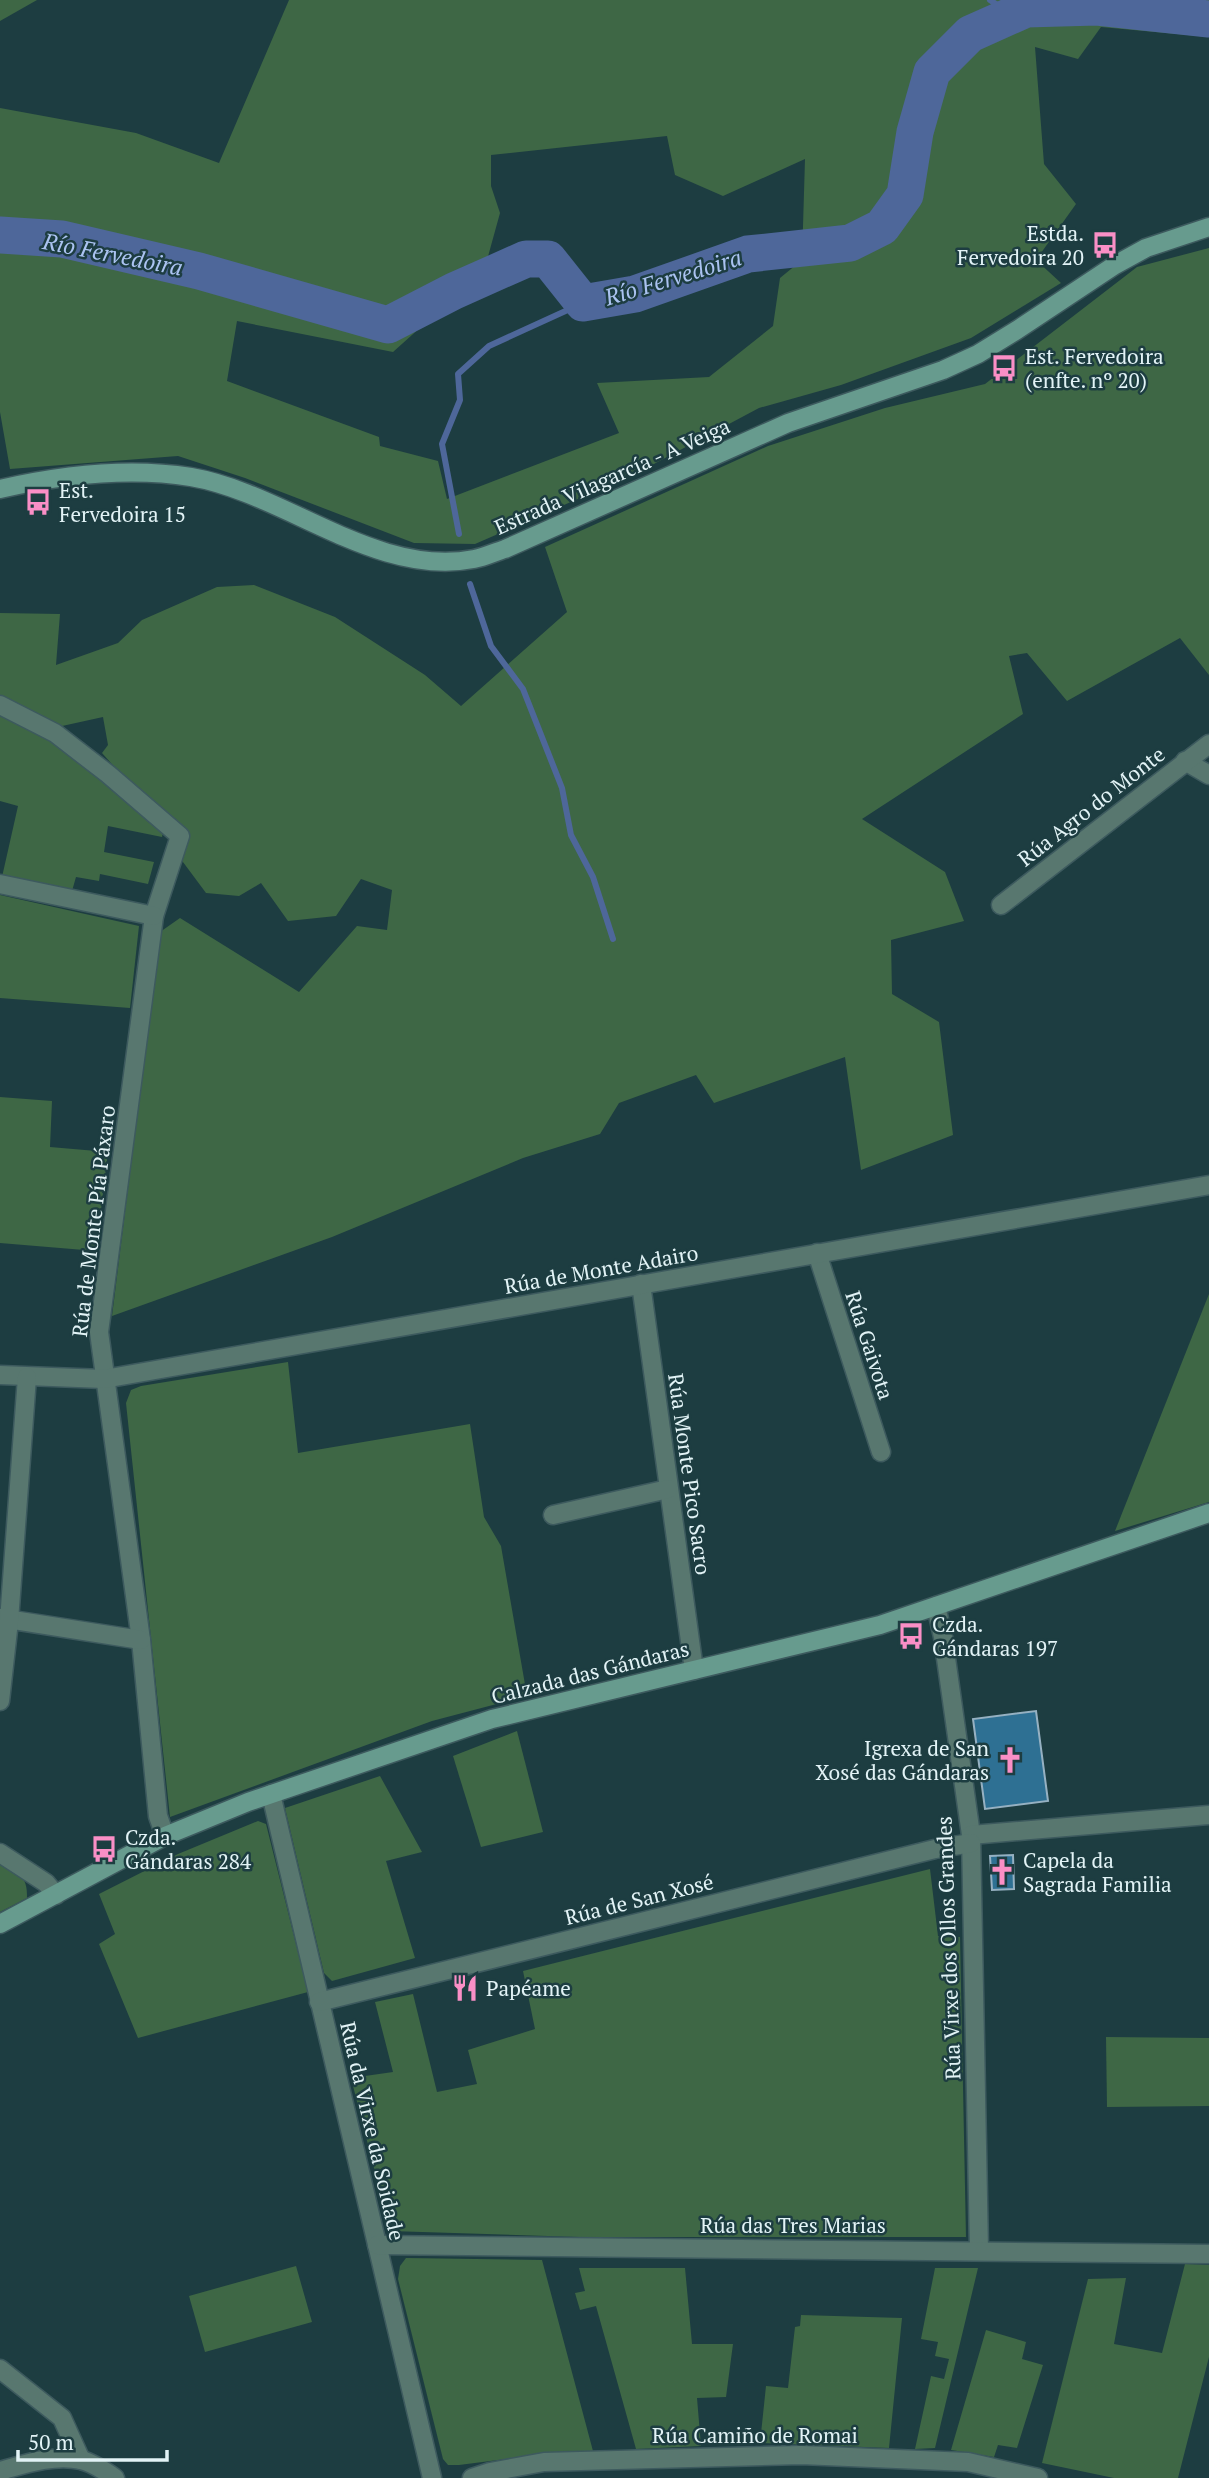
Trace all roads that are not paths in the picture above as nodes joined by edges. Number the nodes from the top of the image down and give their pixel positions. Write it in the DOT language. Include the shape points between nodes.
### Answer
graph roads {
  1 [pos="1209,227"];
  2 [pos="0,489"];
  3 [pos="0,705"];
  4 [pos="1209,744"];
  5 [pos="1185,761"];
  6 [pos="1209,775"];
  7 [pos="0,884"];
  8 [pos="1001,905"];
  9 [pos="154,916"];
  10 [pos="1209,1185"];
  11 [pos="817,1253"];
  12 [pos="641,1284"];
  13 [pos="0,1375"];
  14 [pos="27,1377"];
  15 [pos="104,1379"];
  16 [pos="881,1452"];
  17 [pos="668,1489"];
  18 [pos="1209,1513"];
  19 [pos="553,1515"];
  20 [pos="936,1606"];
  21 [pos="4,1619"];
  22 [pos="141,1640"];
  23 [pos="694,1670"];
  24 [pos="0,1701"];
  25 [pos="271,1794"];
  26 [pos="1209,1815"];
  27 [pos="165,1836"];
  28 [pos="971,1839"];
  29 [pos="0,1853"];
  30 [pos="56,1895"];
  31 [pos="0,1924"];
  32 [pos="319,2002"];
  33 [pos="377,2245"];
  34 [pos="979,2249"];
  35 [pos="1209,2254"];
  36 [pos="0,2369"];
  37 [pos="81,2460"];
  38 [pos="0,2471"];
  39 [pos="115,2478"];
  40 [pos="432,2478"];
  41 [pos="472,2478"];
  42 [pos="1038,2478"];
  1 -- 2 [label="main road, Estrada Vilagarcía - A Veiga" via="1146,248 1007,336 943,370 788,423 475,559 424,559 393,553 235,489 191,477 114,473"];
  3 -- 9 [label="street, Rúa de Monte Pía Páxaro" via="55,733 180,836"];
  4 -- 5 [label="street, Rúa Agro do Monte"];
  5 -- 6 [label="street"];
  5 -- 8 [label="street, Rúa Agro do Monte"];
  7 -- 9 [label="street"];
  9 -- 15 [label="street, Rúa de Monte Pía Páxaro" via="99,1332"];
  10 -- 11 [label="street, Rúa de Monte Adairo"];
  11 -- 12 [label="street, Rúa de Monte Adairo"];
  11 -- 16 [label="street, Rúa Gaivota"];
  12 -- 15 [label="street, Rúa de Monte Adairo"];
  12 -- 17 [label="street, Rúa Monte Pico Sacro"];
  13 -- 14 [label="street, Rúa de Monte Adairo"];
  14 -- 15 [label="street, Rúa de Monte Adairo"];
  14 -- 21 [label="street"];
  15 -- 22 [label="street, Rúa de Monte Pía Páxaro"];
  17 -- 19 [label="street"];
  17 -- 23 [label="street, Rúa Monte Pico Sacro"];
  18 -- 20 [label="main road, Calzada das Gándaras"];
  20 -- 23 [label="main road, Calzada das Gándaras" via="880,1625"];
  20 -- 28 [label="street, Rúa Virxe dos Ollos Grandes"];
  21 -- 22 [label="street"];
  21 -- 24 [label="street"];
  22 -- 27 [label="street, Rúa de Monte Pía Páxaro" via="158,1816"];
  23 -- 25 [label="main road, Calzada das Gándaras" via="492,1718"];
  25 -- 27 [label="main road, Calzada das Gándaras"];
  25 -- 32 [label="street, Rúa da Virxe da Soidade"];
  26 -- 28 [label="street, Rúa de San Xosé"];
  27 -- 30 [label="main road, Calzada das Gándaras"];
  28 -- 32 [label="street, Rúa de San Xosé"];
  28 -- 34 [label="street, Rúa Virxe dos Ollos Grandes"];
  29 -- 30 [label="street" via="46,1883"];
  30 -- 31 [label="main road, Calzada das Gándaras"];
  32 -- 33 [label="street, Rúa da Virxe da Soidade"];
  33 -- 34 [label="street, Rúa das Tres Marias"];
  33 -- 40 [label="street, Rúa da Virxe da Soidade"];
  34 -- 35 [label="street, Rúa das Tres Marias"];
  36 -- 37 [label="street" via="62,2418"];
  37 -- 38 [label="street" via="48,2460"];
  37 -- 39 [label="street"];
  41 -- 42 [label="street, Rúa Camiño de Romai" via="544,2462 801,2455 968,2462"];
}
